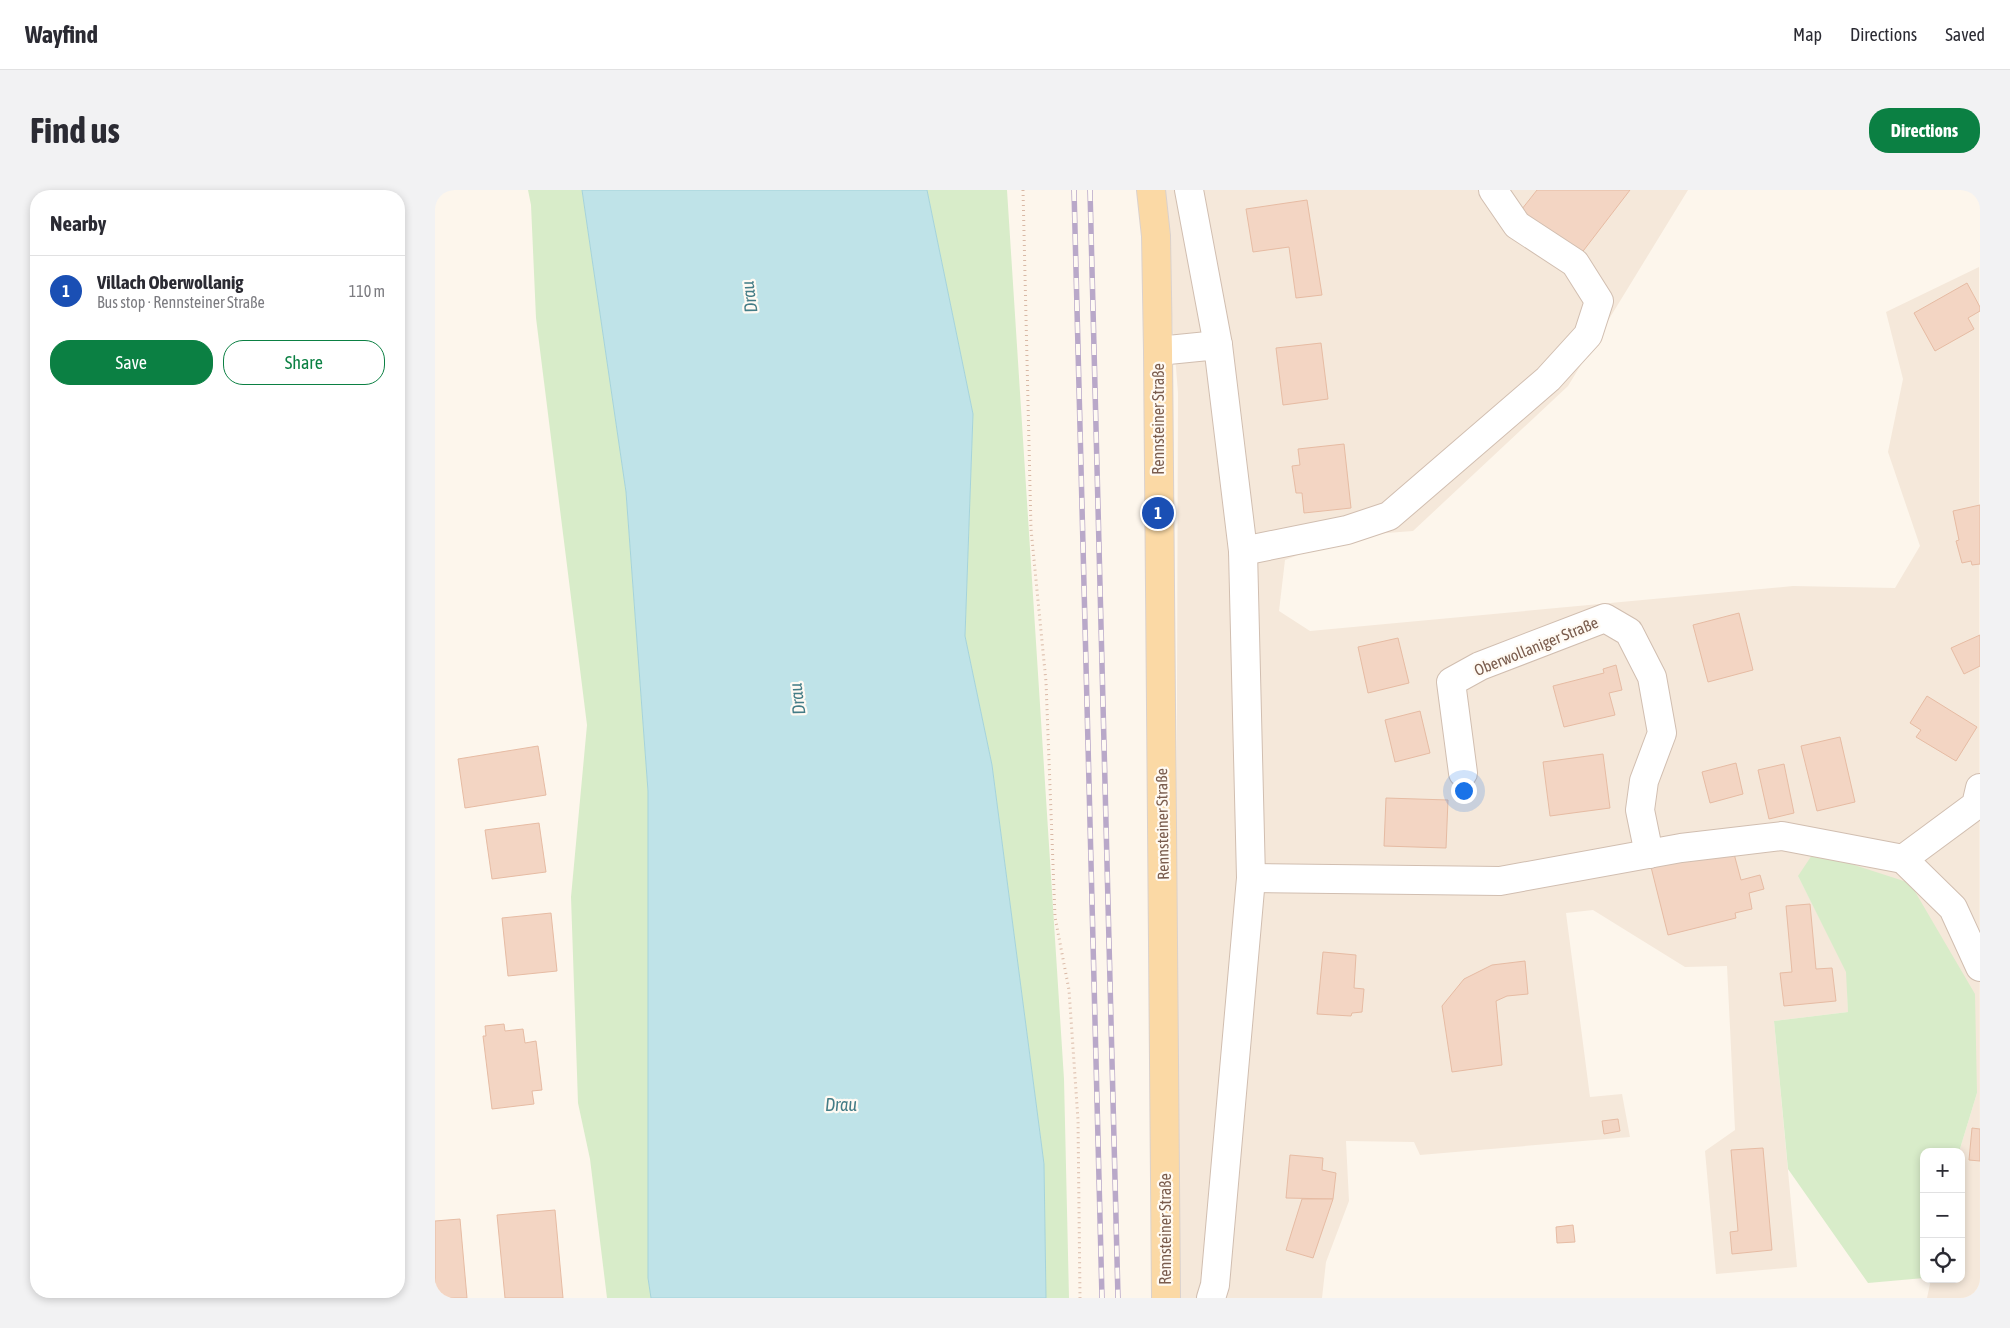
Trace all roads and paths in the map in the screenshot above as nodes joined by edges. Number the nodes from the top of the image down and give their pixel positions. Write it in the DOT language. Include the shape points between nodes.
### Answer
graph roads {
  1 [pos="1023,190"];
  2 [pos="1151,190"];
  3 [pos="1189,190"];
  4 [pos="1493,190"];
  5 [pos="1218,346"];
  6 [pos="1158,351"];
  7 [pos="1243,551"];
  8 [pos="1463,773"];
  9 [pos="1980,788"];
  10 [pos="1649,854"];
  11 [pos="1903,858"];
  12 [pos="1251,878"];
  13 [pos="1980,967"];
  14 [pos="1080,1298"];
  15 [pos="1166,1298"];
  16 [pos="1211,1298"];
  1 -- 14 [label="path" via="1031,529 1046,682 1055,917 1069,990 1078,1120"];
  2 -- 6 [label="main road, Rennsteiner Straße"];
  3 -- 5 [label="street"];
  4 -- 7 [label="street" via="1517,225 1575,263 1599,301 1589,335 1548,379 1389,516 1347,530"];
  5 -- 6 [label="street, Rennsteiner Straße"];
  5 -- 7 [label="street"];
  6 -- 15 [label="main road, Rennsteiner Straße"];
  7 -- 12 [label="street"];
  8 -- 10 [label="street, Oberwollaniger Straße" via="1451,682 1480,666 1605,618 1629,632 1652,677 1662,733 1644,781 1640,810"];
  9 -- 11 [label="street" via="1976,805"];
  10 -- 11 [label="street" via="1782,836"];
  10 -- 12 [label="street" via="1501,881"];
  11 -- 13 [label="street" via="1953,908"];
  12 -- 16 [label="street" via="1215,1284"];
}
